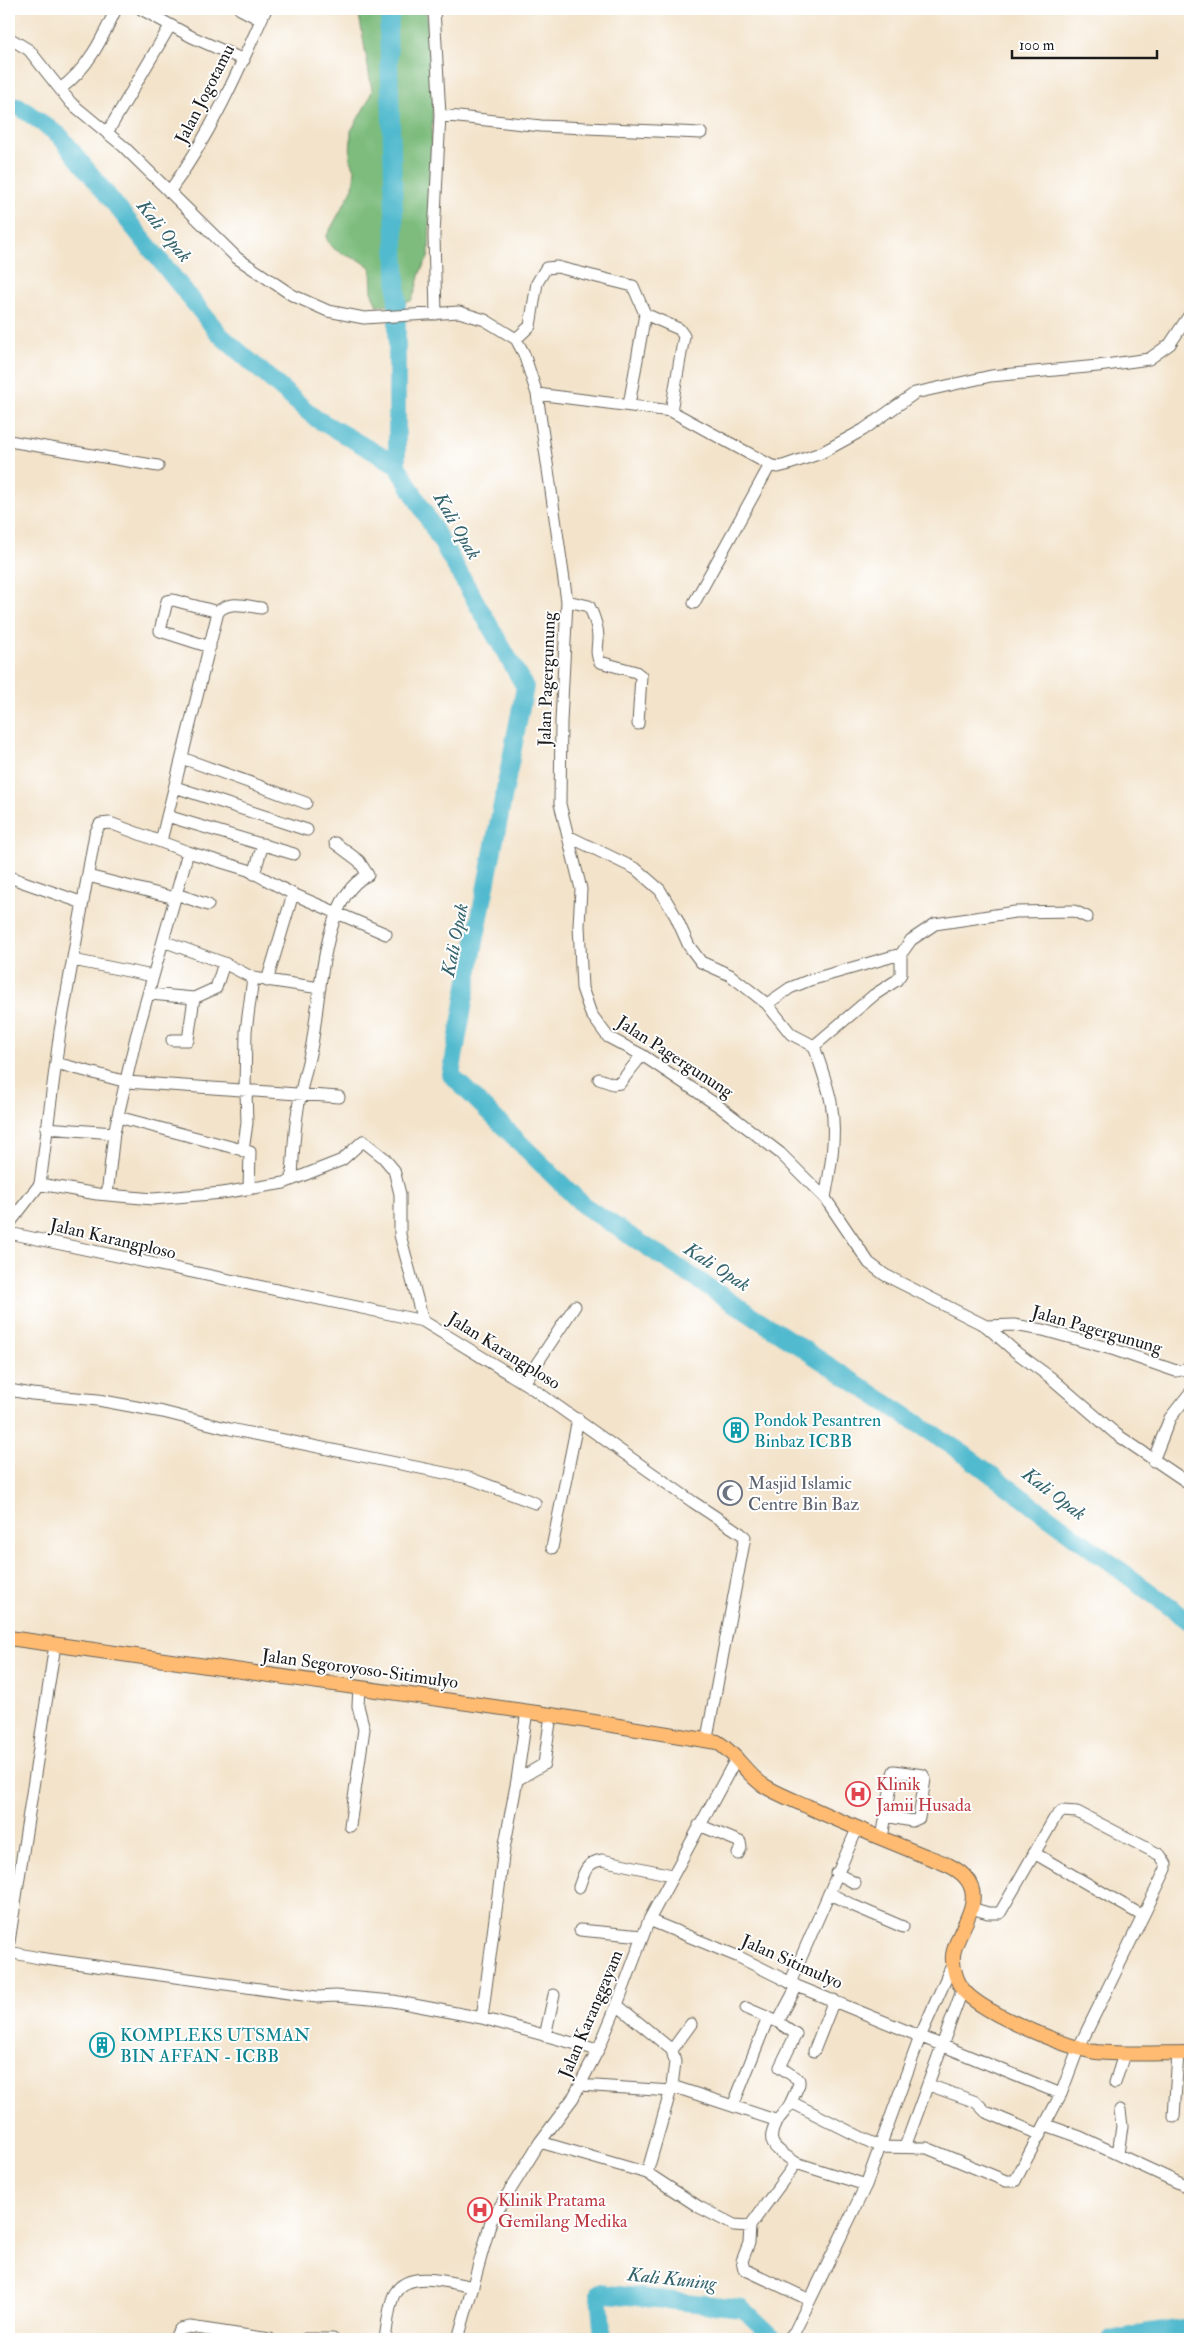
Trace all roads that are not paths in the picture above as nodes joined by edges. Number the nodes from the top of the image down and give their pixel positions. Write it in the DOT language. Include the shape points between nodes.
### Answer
graph roads {
  1 [pos="116,9"];
  2 [pos="141,9"];
  3 [pos="240,9"];
  4 [pos="266,9"];
  5 [pos="434,9"];
  6 [pos="261,20"];
  7 [pos="170,26"];
  8 [pos="9,38"];
  9 [pos="244,60"];
  10 [pos="60,89"];
  11 [pos="440,115"];
  12 [pos="701,132"];
  13 [pos="107,133"];
  14 [pos="169,192"];
  15 [pos="436,314"];
  16 [pos="645,314"];
  17 [pos="1190,314"];
  18 [pos="516,339"];
  19 [pos="537,394"];
  20 [pos="629,405"];
  21 [pos="671,410"];
  22 [pos="9,441"];
  23 [pos="770,465"];
  24 [pos="158,466"];
  25 [pos="567,602"];
  26 [pos="694,603"];
  27 [pos="261,608"];
  28 [pos="218,612"];
  29 [pos="210,647"];
  30 [pos="638,724"];
  31 [pos="182,758"];
  32 [pos="175,787"];
  33 [pos="306,803"];
  34 [pos="167,816"];
  35 [pos="307,830"];
  36 [pos="568,836"];
  37 [pos="161,841"];
  38 [pos="335,843"];
  39 [pos="262,844"];
  40 [pos="188,852"];
  41 [pos="294,854"];
  42 [pos="254,874"];
  43 [pos="88,876"];
  44 [pos="9,877"];
  45 [pos="294,894"];
  46 [pos="176,896"];
  47 [pos="83,903"];
  48 [pos="208,905"];
  49 [pos="338,914"];
  50 [pos="1087,917"];
  51 [pos="386,934"];
  52 [pos="163,941"];
  53 [pos="901,954"];
  54 [pos="73,960"];
  55 [pos="224,963"];
  56 [pos="153,976"];
  57 [pos="253,978"];
  58 [pos="267,982"];
  59 [pos="320,988"];
  60 [pos="150,994"];
  61 [pos="194,998"];
  62 [pos="767,1004"];
  63 [pos="172,1040"];
  64 [pos="814,1046"];
  65 [pos="642,1054"];
  66 [pos="56,1062"];
  67 [pos="599,1079"];
  68 [pos="127,1082"];
  69 [pos="246,1091"];
  70 [pos="300,1093"];
  71 [pos="339,1097"];
  72 [pos="118,1117"];
  73 [pos="46,1128"];
  74 [pos="114,1133"];
  75 [pos="244,1151"];
  76 [pos="292,1180"];
  77 [pos="40,1184"];
  78 [pos="249,1190"];
  79 [pos="107,1195"];
  80 [pos="825,1198"];
  81 [pos="9,1224"];
  82 [pos="9,1234"];
  83 [pos="575,1306"];
  84 [pos="423,1321"];
  85 [pos="986,1326"];
  86 [pos="1190,1365"];
  87 [pos="524,1383"];
  88 [pos="9,1390"];
  89 [pos="1189,1394"];
  90 [pos="578,1419"];
  91 [pos="1153,1461"];
  92 [pos="1190,1484"];
  93 [pos="535,1503"];
  94 [pos="552,1548"];
  95 [pos="9,1638"];
  96 [pos="55,1645"];
  97 [pos="359,1688"];
  98 [pos="528,1711"];
  99 [pos="551,1715"];
  100 [pos="707,1738"];
  101 [pos="737,1757"];
  102 [pos="517,1780"];
  103 [pos="886,1816"];
  104 [pos="350,1826"];
  105 [pos="699,1826"];
  106 [pos="857,1830"];
  107 [pos="882,1838"];
  108 [pos="1034,1853"];
  109 [pos="738,1854"];
  110 [pos="836,1873"];
  111 [pos="672,1875"];
  112 [pos="855,1883"];
  113 [pos="579,1887"];
  114 [pos="829,1893"];
  115 [pos="971,1908"];
  116 [pos="1144,1916"];
  117 [pos="649,1920"];
  118 [pos="903,1927"];
  119 [pos="580,1930"];
  120 [pos="642,1936"];
  121 [pos="9,1942"];
  122 [pos="9,1952"];
  123 [pos="953,1963"];
  124 [pos="793,1984"];
  125 [pos="963,1988"];
  126 [pos="554,1995"];
  127 [pos="834,2000"];
  128 [pos="617,2005"];
  129 [pos="746,2008"];
  130 [pos="482,2018"];
  131 [pos="773,2020"];
  132 [pos="691,2024"];
  133 [pos="545,2036"];
  134 [pos="920,2036"];
  135 [pos="942,2045"];
  136 [pos="1190,2046"];
  137 [pos="1078,2049"];
  138 [pos="598,2050"];
  139 [pos="672,2050"];
  140 [pos="814,2051"];
  141 [pos="1139,2053"];
  142 [pos="1124,2054"];
  143 [pos="1184,2054"];
  144 [pos="1115,2083"];
  145 [pos="580,2085"];
  146 [pos="929,2085"];
  147 [pos="672,2089"];
  148 [pos="1061,2094"];
  149 [pos="791,2102"];
  150 [pos="733,2106"];
  151 [pos="1120,2110"];
  152 [pos="1174,2117"];
  153 [pos="778,2121"];
  154 [pos="1043,2130"];
  155 [pos="540,2142"];
  156 [pos="891,2147"];
  157 [pos="1118,2154"];
  158 [pos="796,2163"];
  159 [pos="647,2173"];
  160 [pos="866,2184"];
  161 [pos="1190,2188"];
  162 [pos="750,2226"];
  163 [pos="473,2287"];
  164 [pos="810,2300"];
  165 [pos="174,2339"];
  166 [pos="270,2339"];
  167 [pos="305,2339"];
  168 [pos="333,2339"];
  169 [pos="385,2339"];
  170 [pos="458,2339"];
  171 [pos="788,2339"];
  1 -- 10 [label="street" via="97,50 76,76"];
  2 -- 7 [label="street"];
  3 -- 6 [label="street"];
  4 -- 6 [label="street, Jalan Jogotamu"];
  5 -- 11 [label="street"];
  6 -- 9 [label="street, Jalan Jogotamu"];
  7 -- 9 [label="street"];
  7 -- 13 [label="street"];
  8 -- 10 [label="street" via="29,50"];
  9 -- 14 [label="street, Jalan Jogotamu" via="201,142"];
  10 -- 13 [label="street" via="83,114"];
  11 -- 12 [label="street" via="541,126"];
  11 -- 15 [label="street" via="434,234"];
  13 -- 14 [label="street"];
  14 -- 15 [label="street" via="237,258 292,296 328,311 364,318"];
  15 -- 18 [label="street" via="459,312 485,320"];
  16 -- 18 [label="street" via="632,286 557,266 546,268 537,283 530,326"];
  16 -- 20 [label="street"];
  16 -- 21 [label="street" via="679,329 684,336"];
  17 -- 23 [label="street" via="1170,344 1149,359 990,376 915,393 863,430 821,453 778,467"];
  18 -- 19 [label="street, Jalan Pagergunung"];
  19 -- 20 [label="street"];
  19 -- 25 [label="street, Jalan Pagergunung"];
  20 -- 21 [label="street"];
  21 -- 23 [label="street"];
  22 -- 24 [label="street"];
  23 -- 26 [label="street"];
  25 -- 30 [label="street" via="588,606 594,615 600,662 641,676"];
  25 -- 36 [label="street, Jalan Pagergunung" via="560,804"];
  27 -- 28 [label="street" via="232,604"];
  28 -- 29 [label="street"];
  28 -- 29 [label="street" via="171,600 166,602 159,628 162,633"];
  29 -- 31 [label="street"];
  31 -- 32 [label="street"];
  31 -- 33 [label="street"];
  32 -- 34 [label="street"];
  32 -- 35 [label="street"];
  34 -- 37 [label="street"];
  34 -- 39 [label="street"];
  36 -- 62 [label="street" via="636,869 670,904 689,946 701,962 730,975"];
  36 -- 65 [label="street, Jalan Pagergunung" via="580,889 582,988 591,1014 608,1037"];
  37 -- 40 [label="street"];
  37 -- 43 [label="street" via="110,823 100,824"];
  38 -- 49 [label="street" via="359,861 368,876 356,883"];
  39 -- 41 [label="street"];
  39 -- 42 [label="street"];
  40 -- 42 [label="street"];
  40 -- 46 [label="street"];
  42 -- 45 [label="street"];
  43 -- 46 [label="street"];
  43 -- 47 [label="street"];
  44 -- 47 [label="street"];
  45 -- 49 [label="street"];
  45 -- 58 [label="street"];
  46 -- 48 [label="street"];
  46 -- 52 [label="street"];
  47 -- 54 [label="street"];
  49 -- 51 [label="street"];
  49 -- 59 [label="street" via="327,943"];
  50 -- 53 [label="street" via="1074,911 1015,912 935,924 911,940"];
  52 -- 55 [label="street"];
  52 -- 56 [label="street"];
  53 -- 62 [label="street" via="810,980 790,988"];
  53 -- 64 [label="street" via="901,974 897,980 874,994"];
  54 -- 56 [label="street"];
  54 -- 66 [label="street"];
  55 -- 57 [label="street"];
  55 -- 61 [label="street" via="216,988"];
  56 -- 60 [label="street"];
  57 -- 58 [label="street"];
  57 -- 69 [label="street" via="246,1031"];
  58 -- 59 [label="street"];
  59 -- 70 [label="street" via="312,1044"];
  60 -- 61 [label="street"];
  60 -- 68 [label="street" via="136,1037"];
  61 -- 63 [label="street" via="188,1040"];
  62 -- 64 [label="street" via="791,1034"];
  64 -- 80 [label="street" via="831,1102 834,1135"];
  65 -- 67 [label="street" via="620,1083"];
  65 -- 80 [label="street, Jalan Pagergunung" via="780,1153"];
  66 -- 68 [label="street"];
  66 -- 73 [label="street"];
  68 -- 69 [label="street"];
  68 -- 72 [label="street"];
  69 -- 70 [label="street"];
  69 -- 75 [label="street"];
  70 -- 71 [label="street"];
  70 -- 76 [label="street"];
  72 -- 74 [label="street"];
  72 -- 75 [label="street"];
  73 -- 74 [label="street"];
  73 -- 77 [label="street"];
  74 -- 79 [label="street"];
  75 -- 78 [label="street" via="250,1152"];
  76 -- 78 [label="street"];
  76 -- 84 [label="street" via="342,1160 363,1141 383,1157 394,1170 400,1194 400,1235"];
  77 -- 79 [label="street"];
  77 -- 81 [label="street"];
  78 -- 79 [label="street" via="153,1199"];
  80 -- 85 [label="street, Jalan Pagergunung" via="877,1270"];
  82 -- 84 [label="street, Jalan Karangploso"];
  83 -- 87 [label="street"];
  84 -- 87 [label="street, Jalan Karangploso"];
  85 -- 86 [label="street, Jalan Pagergunung" via="1043,1330 1176,1371"];
  85 -- 91 [label="street"];
  87 -- 90 [label="street, Jalan Karangploso"];
  88 -- 93 [label="street" via="98,1400 163,1412 230,1429 470,1478"];
  89 -- 91 [label="street" via="1170,1418"];
  90 -- 94 [label="street"];
  90 -- 100 [label="street, Jalan Karangploso" via="745,1537"];
  91 -- 92 [label="street"];
  95 -- 96 [label="main road, Jalan Segoroyoso-Sitimulyo"];
  96 -- 97 [label="main road, Jalan Segoroyoso-Sitimulyo"];
  96 -- 121 [label="street"];
  97 -- 98 [label="main road, Jalan Segoroyoso-Sitimulyo"];
  97 -- 104 [label="street" via="358,1706 364,1728"];
  98 -- 99 [label="main road, Jalan Segoroyoso-Sitimulyo"];
  98 -- 102 [label="street"];
  99 -- 100 [label="main road, Jalan Segoroyoso-Sitimulyo"];
  99 -- 102 [label="street" via="544,1764"];
  100 -- 101 [label="main road"];
  101 -- 105 [label="street, Jalan Karanggayam"];
  101 -- 106 [label="main road" via="752,1777 776,1792"];
  102 -- 130 [label="street" via="504,1849"];
  103 -- 103 [label="street" via="894,1771 923,1775 919,1818 912,1821"];
  103 -- 107 [label="street"];
  105 -- 109 [label="street" via="740,1842"];
  105 -- 111 [label="street, Jalan Karanggayam"];
  106 -- 107 [label="main road"];
  106 -- 110 [label="street"];
  107 -- 115 [label="main road" via="960,1872 967,1878 972,1891"];
  108 -- 115 [label="street" via="1000,1913"];
  108 -- 116 [label="street"];
  108 -- 116 [label="street" via="1058,1814 1072,1810 1160,1856 1166,1870"];
  110 -- 112 [label="street"];
  110 -- 114 [label="street"];
  111 -- 113 [label="street" via="594,1861 585,1868"];
  111 -- 117 [label="street, Jalan Karanggayam"];
  114 -- 118 [label="street"];
  114 -- 124 [label="street"];
  115 -- 123 [label="main road"];
  116 -- 137 [label="street"];
  117 -- 120 [label="street, Jalan Karanggayam"];
  117 -- 124 [label="street, Jalan Sitimulyo" via="740,1957"];
  119 -- 120 [label="street"];
  120 -- 128 [label="street, Jalan Karanggayam"];
  122 -- 130 [label="street" via="317,1997 393,2001"];
  123 -- 125 [label="main road"];
  123 -- 134 [label="street"];
  124 -- 127 [label="street, Jalan Sitimulyo"];
  124 -- 131 [label="street"];
  125 -- 135 [label="street"];
  125 -- 137 [label="main road" via="988,2008"];
  126 -- 133 [label="street"];
  127 -- 134 [label="street, Jalan Sitimulyo"];
  127 -- 140 [label="street"];
  128 -- 138 [label="street, Jalan Karanggayam"];
  128 -- 139 [label="street"];
  129 -- 131 [label="street"];
  130 -- 133 [label="street"];
  131 -- 149 [label="street" via="796,2034 780,2067 799,2080"];
  131 -- 150 [label="street"];
  132 -- 139 [label="street"];
  133 -- 138 [label="street"];
  134 -- 135 [label="street, Jalan Sitimulyo"];
  134 -- 156 [label="street"];
  135 -- 146 [label="street"];
  135 -- 148 [label="street, Jalan Sitimulyo"];
  136 -- 141 [label="street"];
  137 -- 142 [label="main road"];
  137 -- 148 [label="street"];
  138 -- 145 [label="street, Jalan Karanggayam"];
  139 -- 147 [label="street"];
  141 -- 142 [label="main road"];
  141 -- 143 [label="main road"];
  142 -- 144 [label="street"];
  143 -- 152 [label="street"];
  145 -- 147 [label="street"];
  145 -- 155 [label="street, Jalan Karanggayam"];
  146 -- 154 [label="street" via="976,2102 986,2112"];
  146 -- 156 [label="street"];
  147 -- 150 [label="street"];
  147 -- 159 [label="street"];
  148 -- 154 [label="street"];
  149 -- 153 [label="street"];
  149 -- 156 [label="street"];
  150 -- 153 [label="street"];
  151 -- 157 [label="street" via="1122,2126"];
  153 -- 158 [label="street" via="772,2135 773,2147"];
  154 -- 156 [label="street" via="1018,2178 1011,2182 927,2148"];
  154 -- 157 [label="street" via="1080,2137"];
  155 -- 159 [label="street"];
  155 -- 163 [label="street, Jalan Karanggayam" via="491,2221"];
  156 -- 160 [label="street"];
  157 -- 161 [label="street"];
  158 -- 160 [label="street"];
  158 -- 162 [label="street"];
  159 -- 162 [label="street" via="699,2207 734,2225"];
  160 -- 164 [label="street"];
  162 -- 164 [label="street" via="749,2243 742,2261 744,2269"];
  163 -- 169 [label="street" via="429,2280 414,2280 406,2284 394,2294"];
  163 -- 170 [label="street, Jalan Karanggayam"];
  164 -- 171 [label="street" via="796,2331"];
  165 -- 166 [label="street" via="180,2329 190,2327"];
  167 -- 168 [label="street"];
}
